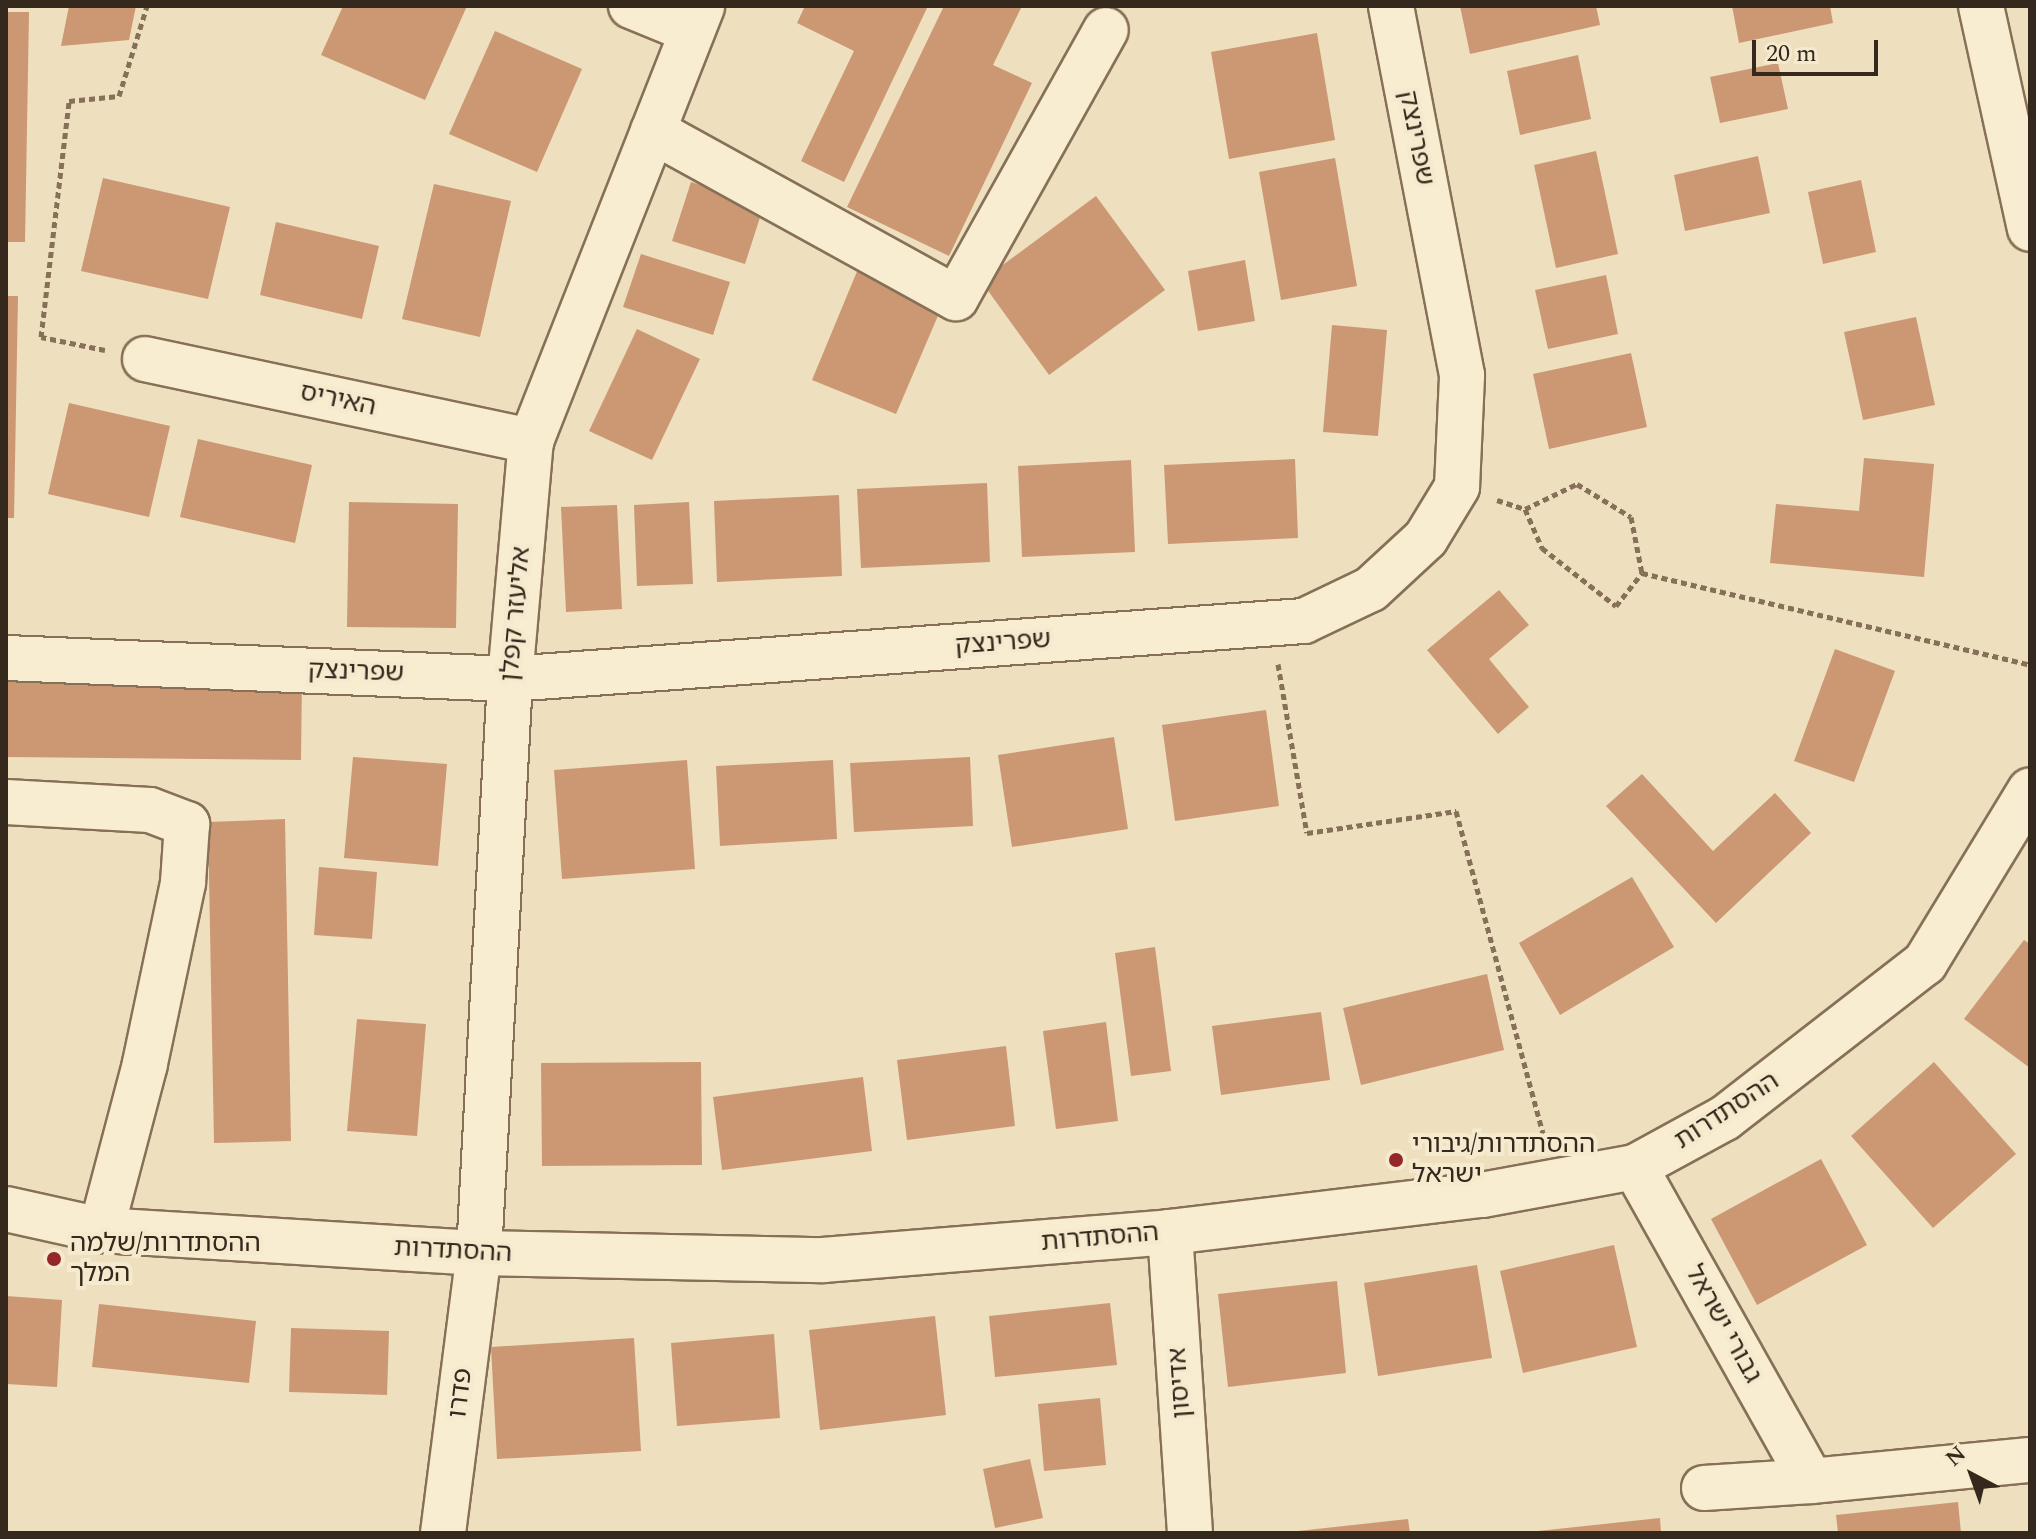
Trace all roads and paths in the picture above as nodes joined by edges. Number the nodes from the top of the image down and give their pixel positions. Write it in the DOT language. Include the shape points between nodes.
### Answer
graph roads {
  1 [pos="147,6"];
  2 [pos="631,6"];
  3 [pos="1391,6"];
  4 [pos="1981,6"];
  5 [pos="697,19"];
  6 [pos="1106,30"];
  7 [pos="653,131"];
  8 [pos="2030,229"];
  9 [pos="145,359"];
  10 [pos="531,441"];
  11 [pos="1457,487"];
  12 [pos="1525,509"];
  13 [pos="1642,573"];
  14 [pos="1271,624"];
  15 [pos="6,658"];
  16 [pos="2030,665"];
  17 [pos="510,679"];
  18 [pos="2030,790"];
  19 [pos="6,802"];
  20 [pos="1635,1167"];
  21 [pos="1556,1182"];
  22 [pos="6,1209"];
  23 [pos="101,1230"];
  24 [pos="1170,1232"];
  25 [pos="479,1253"];
  26 [pos="2030,1460"];
  27 [pos="1811,1481"];
  28 [pos="1704,1488"];
  29 [pos="443,1533"];
  30 [pos="1190,1533"];
  1 -- 9 [label="path" via="119,96 69,101 41,337"];
  2 -- 5 [label="street"];
  3 -- 11 [label="street, שפרינצק" via="1462,375"];
  4 -- 8 [label="street"];
  5 -- 7 [label="street, אליעזר קפלן"];
  6 -- 7 [label="street" via="956,298"];
  7 -- 10 [label="street, אליעזר קפלן"];
  9 -- 10 [label="street, האיריס"];
  10 -- 17 [label="street, אליעזר קפלן"];
  11 -- 12 [label="path"];
  11 -- 14 [label="street, שפרינצק" via="1426,538 1371,589 1304,621"];
  12 -- 13 [label="path" via="1577,484 1631,517"];
  12 -- 13 [label="path" via="1542,548 1616,606"];
  13 -- 16 [label="path"];
  14 -- 17 [label="street, שפרינצק"];
  14 -- 21 [label="path" via="1307,833 1456,811"];
  15 -- 17 [label="street, שפרינצק"];
  17 -- 25 [label="street, אליעזר קפלן"];
  18 -- 20 [label="street, ההסתדרות" via="1925,963 1725,1118"];
  19 -- 23 [label="street" via="150,810 187,824 183,883 145,1064"];
  20 -- 21 [label="street, ההסתדרות"];
  20 -- 27 [label="street, גבורי ישראל"];
  21 -- 24 [label="street, ההסתדרות"];
  22 -- 23 [label="street, ההסתדרות"];
  23 -- 25 [label="street, ההסתדרות"];
  24 -- 25 [label="street, ההסתדרות" via="823,1260"];
  24 -- 30 [label="street, אדיסון"];
  25 -- 29 [label="street, פדרו"];
  26 -- 27 [label="street"];
  27 -- 28 [label="street"];
}
